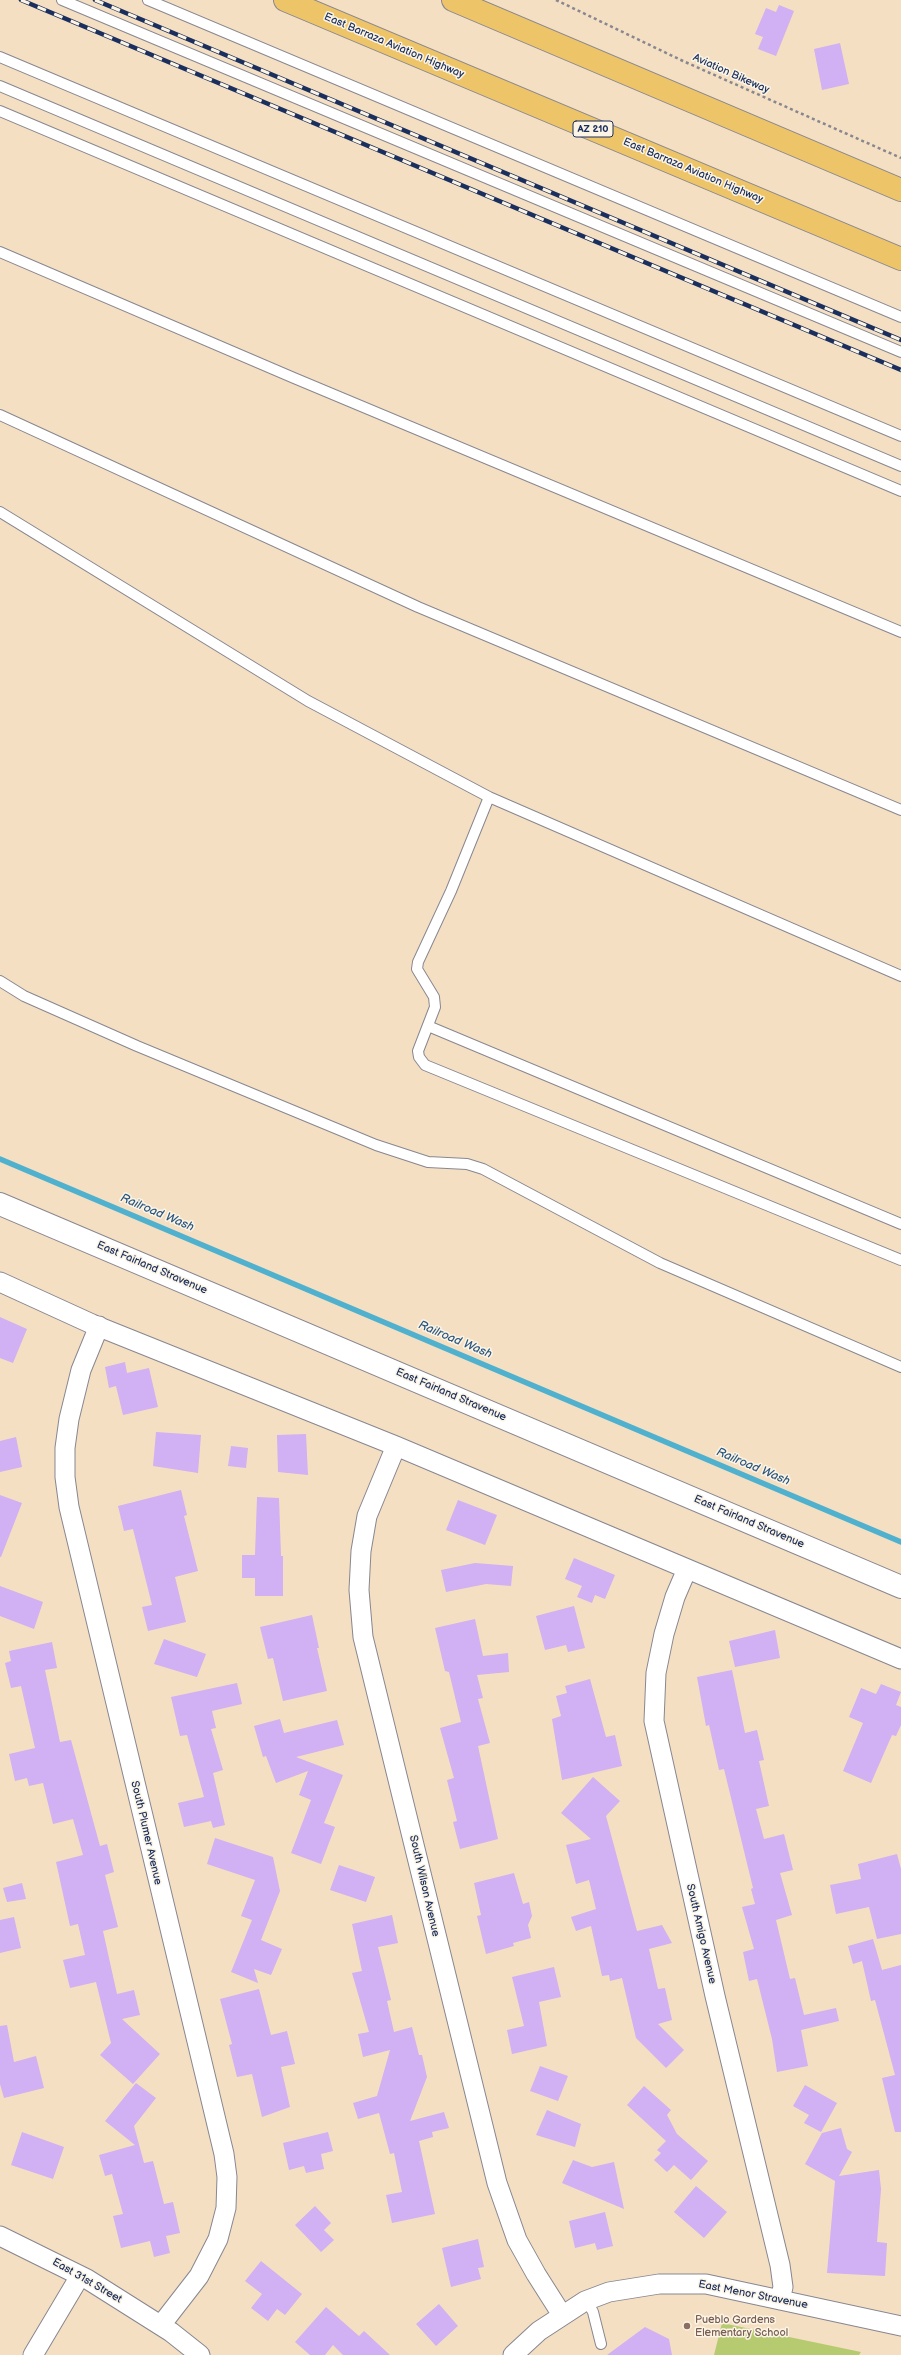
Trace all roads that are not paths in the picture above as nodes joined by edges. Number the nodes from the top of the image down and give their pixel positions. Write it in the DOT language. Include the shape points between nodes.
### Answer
graph roads {
  1 [pos="62,0"];
  2 [pos="148,0"];
  3 [pos="286,0"];
  4 [pos="453,0"];
  5 [pos="0,57"];
  6 [pos="0,86"];
  7 [pos="0,111"];
  8 [pos="901,190"];
  9 [pos="0,252"];
  10 [pos="901,259"];
  11 [pos="901,317"];
  12 [pos="901,352"];
  13 [pos="0,415"];
  14 [pos="901,436"];
  15 [pos="901,466"];
  16 [pos="901,491"];
  17 [pos="0,512"];
  18 [pos="901,632"];
  19 [pos="489,797"];
  20 [pos="901,810"];
  21 [pos="901,976"];
  22 [pos="0,981"];
  23 [pos="428,1026"];
  24 [pos="0,1204"];
  25 [pos="901,1224"];
  26 [pos="901,1260"];
  27 [pos="0,1282"];
  28 [pos="99,1326"];
  29 [pos="901,1367"];
  30 [pos="396,1446"];
  31 [pos="687,1569"];
  32 [pos="901,1587"];
  33 [pos="901,1659"];
  34 [pos="0,2236"];
  35 [pos="80,2276"];
  36 [pos="780,2300"];
  37 [pos="586,2301"];
  38 [pos="562,2314"];
  39 [pos="901,2326"];
  40 [pos="166,2329"];
  41 [pos="601,2344"];
  42 [pos="33,2355"];
  43 [pos="200,2355"];
  44 [pos="513,2355"];
  1 -- 12 [label="lane"];
  2 -- 11 [label="lane"];
  3 -- 10 [label="main road, East Barraza Aviation Highway / AZ 210"];
  4 -- 8 [label="main road"];
  5 -- 14 [label="lane"];
  6 -- 15 [label="lane"];
  7 -- 16 [label="lane"];
  9 -- 18 [label="lane"];
  13 -- 20 [label="lane" via="418,607"];
  17 -- 19 [label="lane" via="308,700"];
  19 -- 21 [label="lane"];
  19 -- 23 [label="lane" via="451,891 418,962 417,969 434,997 435,1007"];
  22 -- 29 [label="lane" via="24,996 137,1046 376,1145 428,1162 466,1164 483,1169 660,1263"];
  23 -- 25 [label="lane"];
  23 -- 26 [label="lane" via="418,1051 419,1058 425,1065"];
  24 -- 32 [label="street, East Fairland Stravenue"];
  27 -- 28 [label="street"];
  28 -- 30 [label="street"];
  28 -- 40 [label="street, South Plumer Avenue" via="81,1370 69,1419 65,1448 69,1507 224,2154 227,2177 226,2208 218,2239 199,2276"];
  30 -- 31 [label="street"];
  30 -- 38 [label="street, South Wilson Avenue" via="367,1516 361,1551 359,1590 363,1636 496,2184 517,2240"];
  31 -- 33 [label="street"];
  31 -- 36 [label="street, South Amigo Avenue" via="664,1634 656,1673 654,1721 659,1753 715,1996 780,2265 783,2287"];
  34 -- 35 [label="street, East 31st Street"];
  35 -- 40 [label="street, East 31st Street"];
  35 -- 42 [label="street"];
  36 -- 37 [label="street, East Menor Stravenue" via="706,2284 685,2283 635,2286"];
  36 -- 39 [label="street, East Menor Stravenue"];
  37 -- 38 [label="street, East Menor Stravenue"];
  37 -- 41 [label="lane" via="593,2312"];
  38 -- 44 [label="street, East Menor Stravenue"];
  40 -- 43 [label="street"];
}
